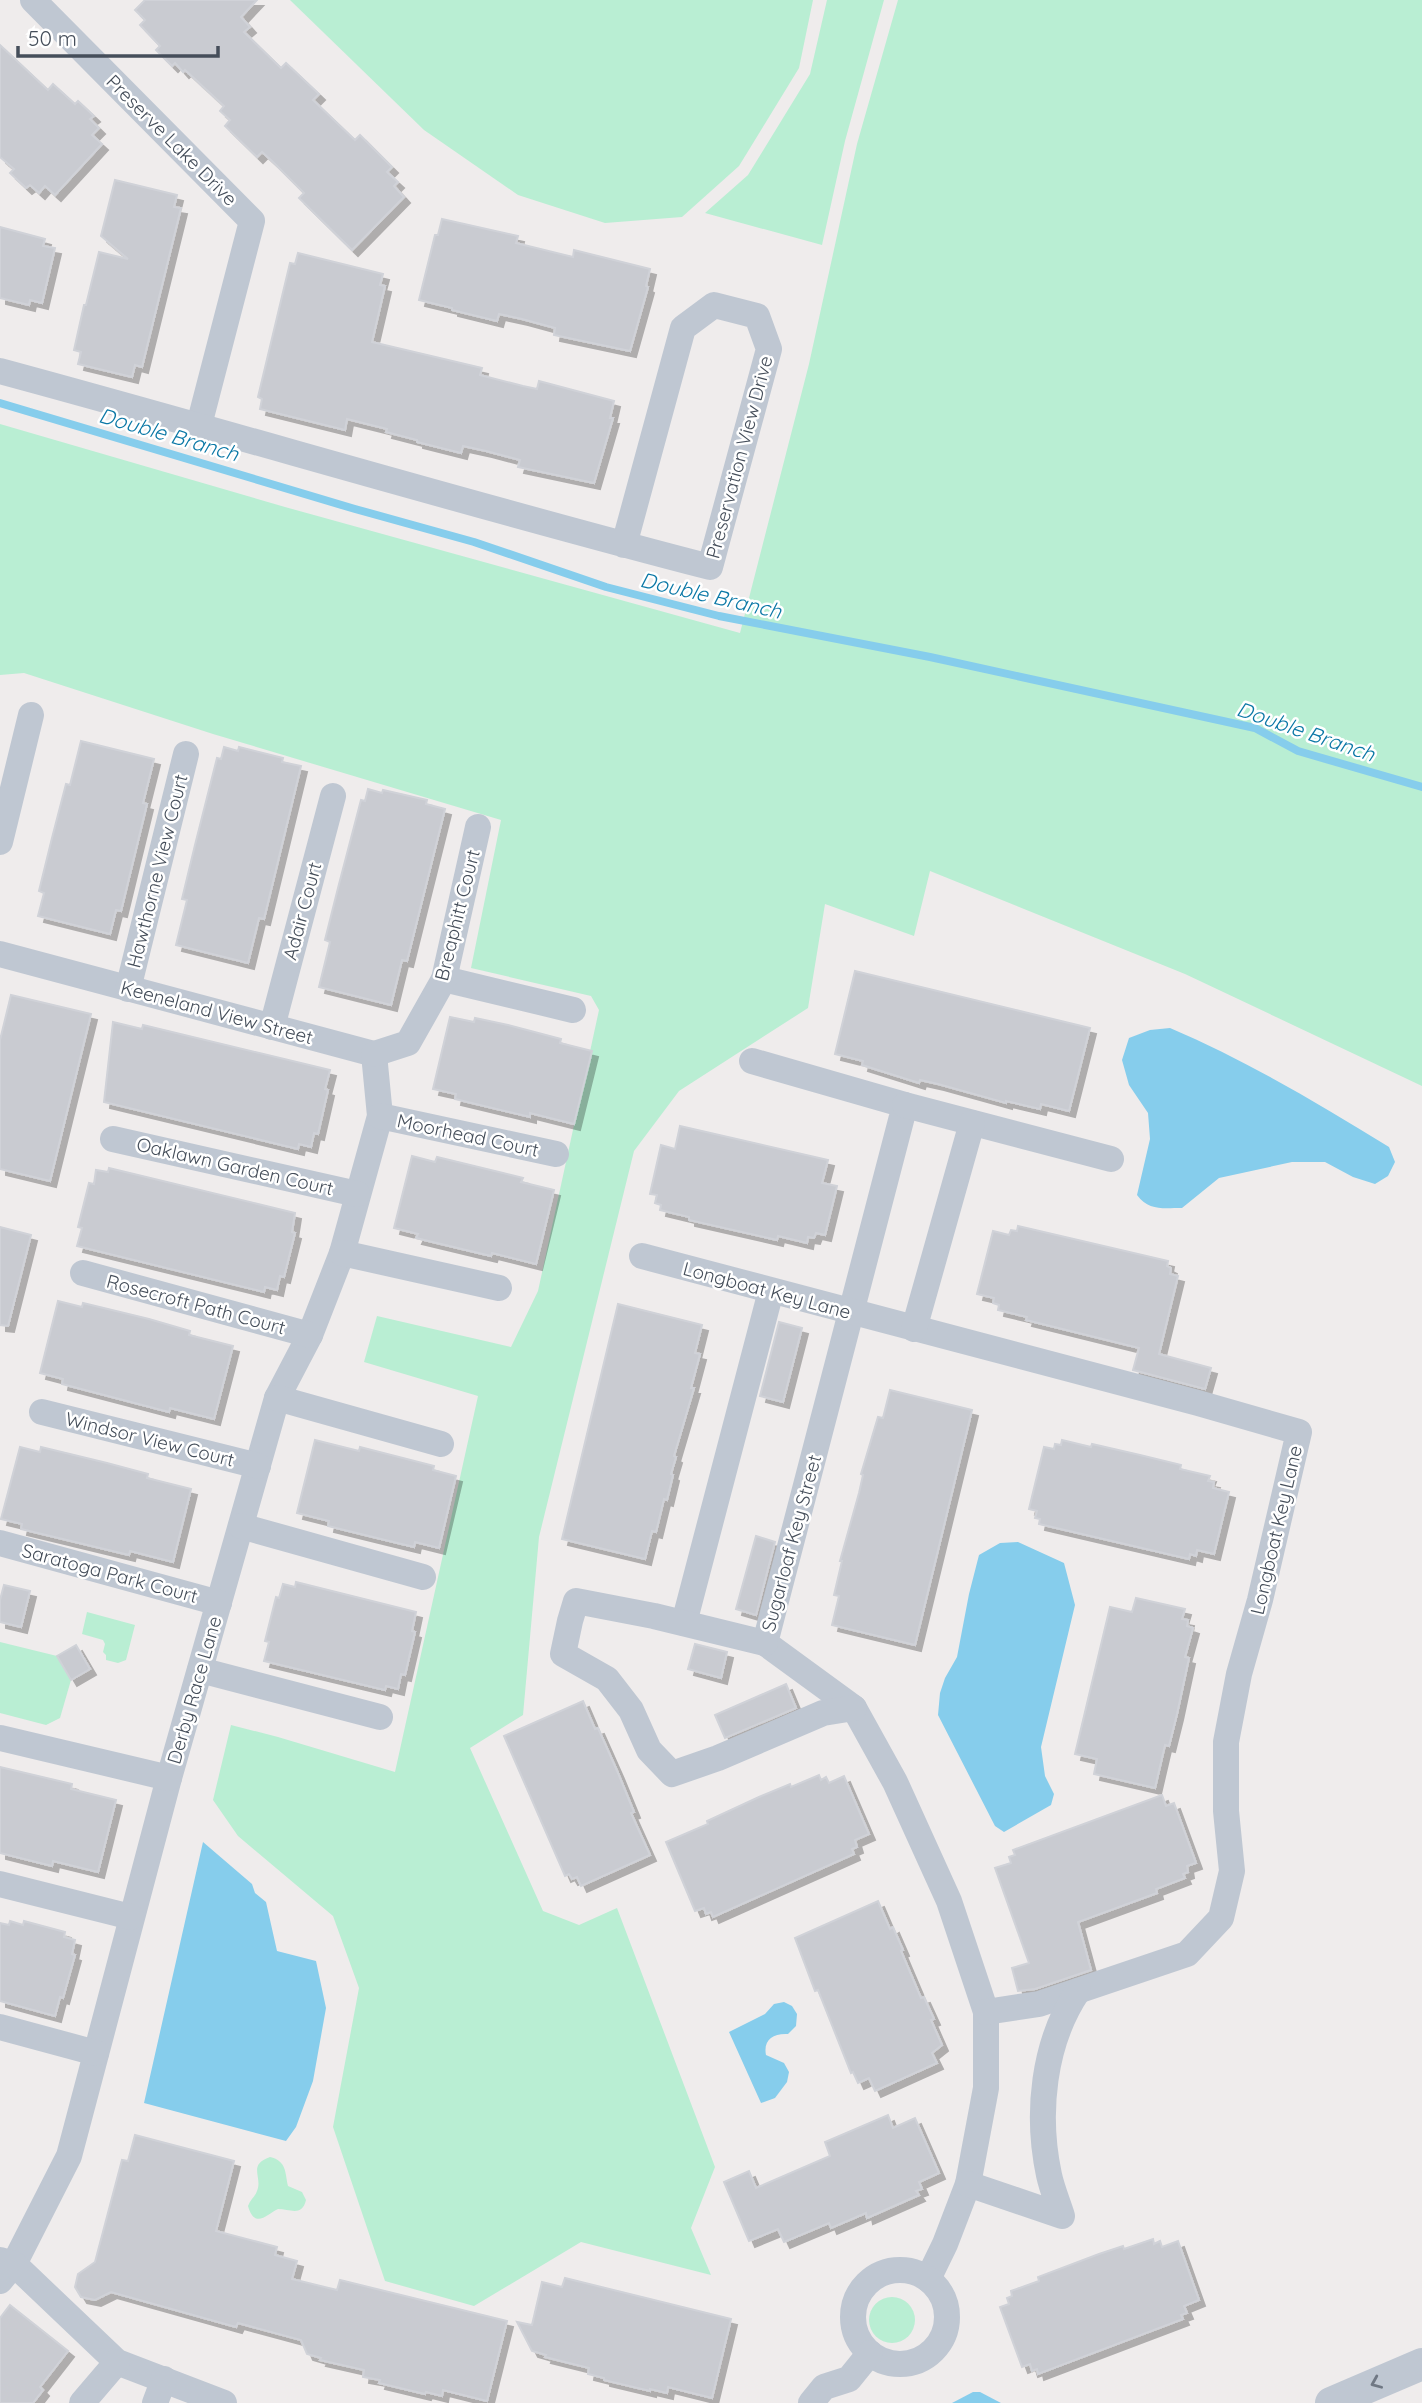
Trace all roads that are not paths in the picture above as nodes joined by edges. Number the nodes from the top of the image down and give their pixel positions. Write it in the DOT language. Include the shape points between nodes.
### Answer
graph roads {
  1 [pos="33,0"];
  2 [pos="0,371"];
  3 [pos="199,425"];
  4 [pos="624,545"];
  5 [pos="31,715"];
  6 [pos="186,754"];
  7 [pos="332,796"];
  8 [pos="478,827"];
  9 [pos="0,842"];
  10 [pos="0,954"];
  11 [pos="444,979"];
  12 [pos="128,989"];
  13 [pos="573,1010"];
  14 [pos="272,1027"];
  15 [pos="374,1054"];
  16 [pos="752,1061"];
  17 [pos="905,1104"];
  18 [pos="380,1116"];
  19 [pos="972,1123"];
  20 [pos="113,1139"];
  21 [pos="556,1154"];
  22 [pos="1111,1159"];
  23 [pos="357,1194"];
  24 [pos="342,1253"];
  25 [pos="642,1256"];
  26 [pos="83,1273"];
  27 [pos="499,1288"];
  28 [pos="771,1291"];
  29 [pos="851,1312"];
  30 [pos="914,1329"];
  31 [pos="310,1335"];
  32 [pos="277,1398"];
  33 [pos="43,1412"];
  34 [pos="441,1444"];
  35 [pos="258,1466"];
  36 [pos="241,1526"];
  37 [pos="0,1543"];
  38 [pos="423,1577"];
  39 [pos="219,1603"];
  40 [pos="684,1623"];
  41 [pos="765,1643"];
  42 [pos="200,1670"];
  43 [pos="854,1708"];
  44 [pos="380,1717"];
  45 [pos="0,1738"];
  46 [pos="169,1778"];
  47 [pos="0,1884"];
  48 [pos="131,1917"];
  49 [pos="1078,1991"];
  50 [pos="986,2012"];
  51 [pos="0,2027"];
  52 [pos="96,2053"];
  53 [pos="968,2183"];
  54 [pos="5,2268"];
  55 [pos="928,2279"];
  56 [pos="870,2353"];
  57 [pos="117,2362"];
  58 [pos="1422,2364"];
  59 [pos="160,2391"];
  60 [pos="848,2391"];
  61 [pos="82,2403"];
  62 [pos="221,2403"];
  63 [pos="811,2403"];
  64 [pos="1331,2403"];
  1 -- 3 [label="street, Preserve Lake Drive" via="251,221"];
  2 -- 3 [label="street, Preservation View Drive"];
  3 -- 4 [label="street, Preservation View Drive"];
  4 -- 4 [label="street, Preservation View Drive" via="683,328 714,305 757,316 769,349 710,567"];
  5 -- 9 [label="street"];
  6 -- 12 [label="street, Hawthorne View Court"];
  7 -- 14 [label="street, Adair Court"];
  8 -- 11 [label="street, Breaphitt Court"];
  10 -- 12 [label="street, Keeneland View Street"];
  11 -- 13 [label="street"];
  11 -- 15 [label="street, Breaphitt Court" via="408,1043"];
  12 -- 14 [label="street, Keeneland View Street"];
  14 -- 15 [label="street, Keeneland View Street"];
  15 -- 18 [label="street"];
  16 -- 17 [label="street"];
  17 -- 19 [label="street"];
  17 -- 29 [label="street, Sugarloaf Key Street"];
  18 -- 21 [label="street, Moorhead Court"];
  18 -- 23 [label="street, Derby Race Lane"];
  19 -- 22 [label="street"];
  19 -- 30 [label="street"];
  20 -- 23 [label="street, Oaklawn Garden Court"];
  23 -- 24 [label="street, Derby Race Lane"];
  24 -- 27 [label="street"];
  24 -- 31 [label="street, Derby Race Lane"];
  25 -- 28 [label="street, Longboat Key Lane"];
  26 -- 31 [label="street, Rosecroft Path Court"];
  28 -- 29 [label="street, Longboat Key Lane"];
  28 -- 40 [label="street"];
  29 -- 30 [label="street, Longboat Key Lane"];
  29 -- 41 [label="street, Sugarloaf Key Street"];
  30 -- 49 [label="street, Longboat Key Lane" via="1299,1432 1226,1742 1226,1811 1233,1871 1221,1918 1187,1954"];
  31 -- 32 [label="street, Derby Race Lane"];
  32 -- 34 [label="street"];
  32 -- 35 [label="street, Derby Race Lane"];
  33 -- 35 [label="street, Windsor View Court"];
  35 -- 36 [label="street, Derby Race Lane"];
  36 -- 38 [label="street"];
  36 -- 39 [label="street, Derby Race Lane"];
  37 -- 39 [label="street, Saratoga Park Court"];
  39 -- 42 [label="street, Derby Race Lane"];
  40 -- 41 [label="street"];
  40 -- 43 [label="street" via="576,1601 563,1654 607,1679 631,1710 649,1750 672,1774 823,1713"];
  41 -- 43 [label="street, Sugarloaf Key Street"];
  42 -- 44 [label="street"];
  42 -- 46 [label="street, Derby Race Lane"];
  43 -- 50 [label="street, Sugarloaf Key Street" via="895,1782 949,1901"];
  45 -- 46 [label="street"];
  46 -- 48 [label="street, Derby Race Lane"];
  47 -- 48 [label="street"];
  48 -- 52 [label="street, Derby Race Lane"];
  49 -- 50 [label="street, Longboat Key Lane" via="1039,2004"];
  49 -- 53 [label="street" via="1064,2012 1048,2060 1042,2124 1049,2175 1062,2216"];
  50 -- 53 [label="street, Sugarloaf Key Street" via="986,2088"];
  51 -- 52 [label="street"];
  52 -- 54 [label="street, Derby Race Lane" via="69,2156"];
  53 -- 55 [label="street, Sugarloaf Key Street"];
  54 -- 57 [label="street"];
  55 -- 56 [label="street" via="894,2270 866,2284 857,2298 853,2320 857,2336"];
  55 -- 56 [label="street" via="944,2301 947,2315 938,2345 926,2357 899,2365"];
  56 -- 60 [label="street"];
  57 -- 59 [label="street"];
  57 -- 61 [label="street"];
  58 -- 64 [label="street, one-way"];
  59 -- 62 [label="street"];
  60 -- 63 [label="street" via="824,2387"];
}
